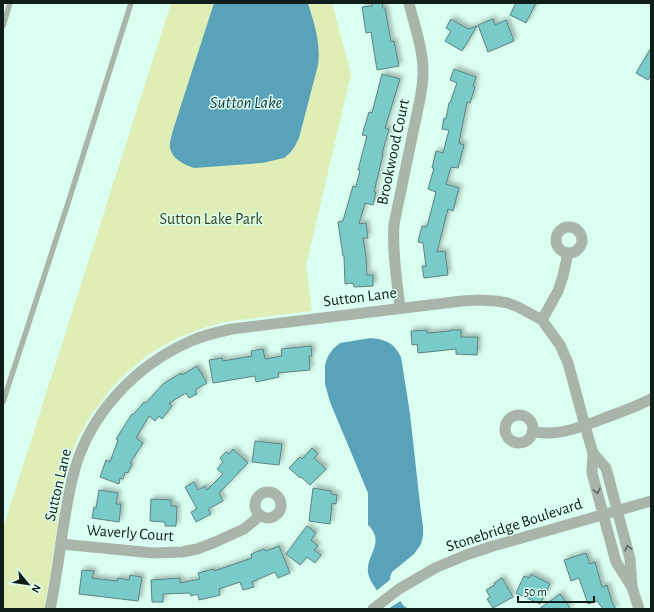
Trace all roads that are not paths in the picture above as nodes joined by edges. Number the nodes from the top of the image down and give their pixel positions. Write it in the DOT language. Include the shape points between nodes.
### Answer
graph roads {
  1 [pos="10,3"];
  2 [pos="131,3"];
  3 [pos="409,3"];
  4 [pos="3,26"];
  5 [pos="568,253"];
  6 [pos="400,308"];
  7 [pos="542,320"];
  8 [pos="651,399"];
  9 [pos="3,402"];
  10 [pos="585,426"];
  11 [pos="532,432"];
  12 [pos="594,453"];
  13 [pos="651,501"];
  14 [pos="618,509"];
  15 [pos="602,514"];
  16 [pos="259,515"];
  17 [pos="61,544"];
  18 [pos="632,587"];
  19 [pos="50,609"];
  20 [pos="373,609"];
  21 [pos="639,609"];
  1 -- 4 [label="lane"];
  2 -- 9 [label="lane"];
  3 -- 6 [label="street, Brookwood Court" via="423,70 420,99 394,224 394,256"];
  5 -- 7 [label="street" via="558,291"];
  6 -- 7 [label="street, Sutton Lane" via="485,300 518,307"];
  6 -- 17 [label="street, Sutton Lane" via="252,326 212,334 171,350 151,363 116,394 87,439 74,470"];
  7 -- 10 [label="street, Sutton Lane" via="560,345 568,363"];
  8 -- 10 [label="street"];
  10 -- 11 [label="street" via="548,433"];
  10 -- 12 [label="street, Sutton Lane"];
  12 -- 14 [label="street, Sutton Lane" via="606,468"];
  12 -- 15 [label="street, one-way" via="592,473"];
  13 -- 14 [label="street, Stonebridge Boulevard"];
  14 -- 15 [label="street, Stonebridge Boulevard"];
  18 -- 14 [label="street, Sutton Lane, one-way" via="630,559"];
  15 -- 18 [label="street" via="616,562"];
  15 -- 20 [label="street, Stonebridge Boulevard" via="466,555 436,568"];
  16 -- 17 [label="street, Waverly Court" via="244,529 197,549 182,552 153,553"];
  17 -- 19 [label="street, Sutton Lane"];
  18 -- 21 [label="street, Sutton Lane"];
}
